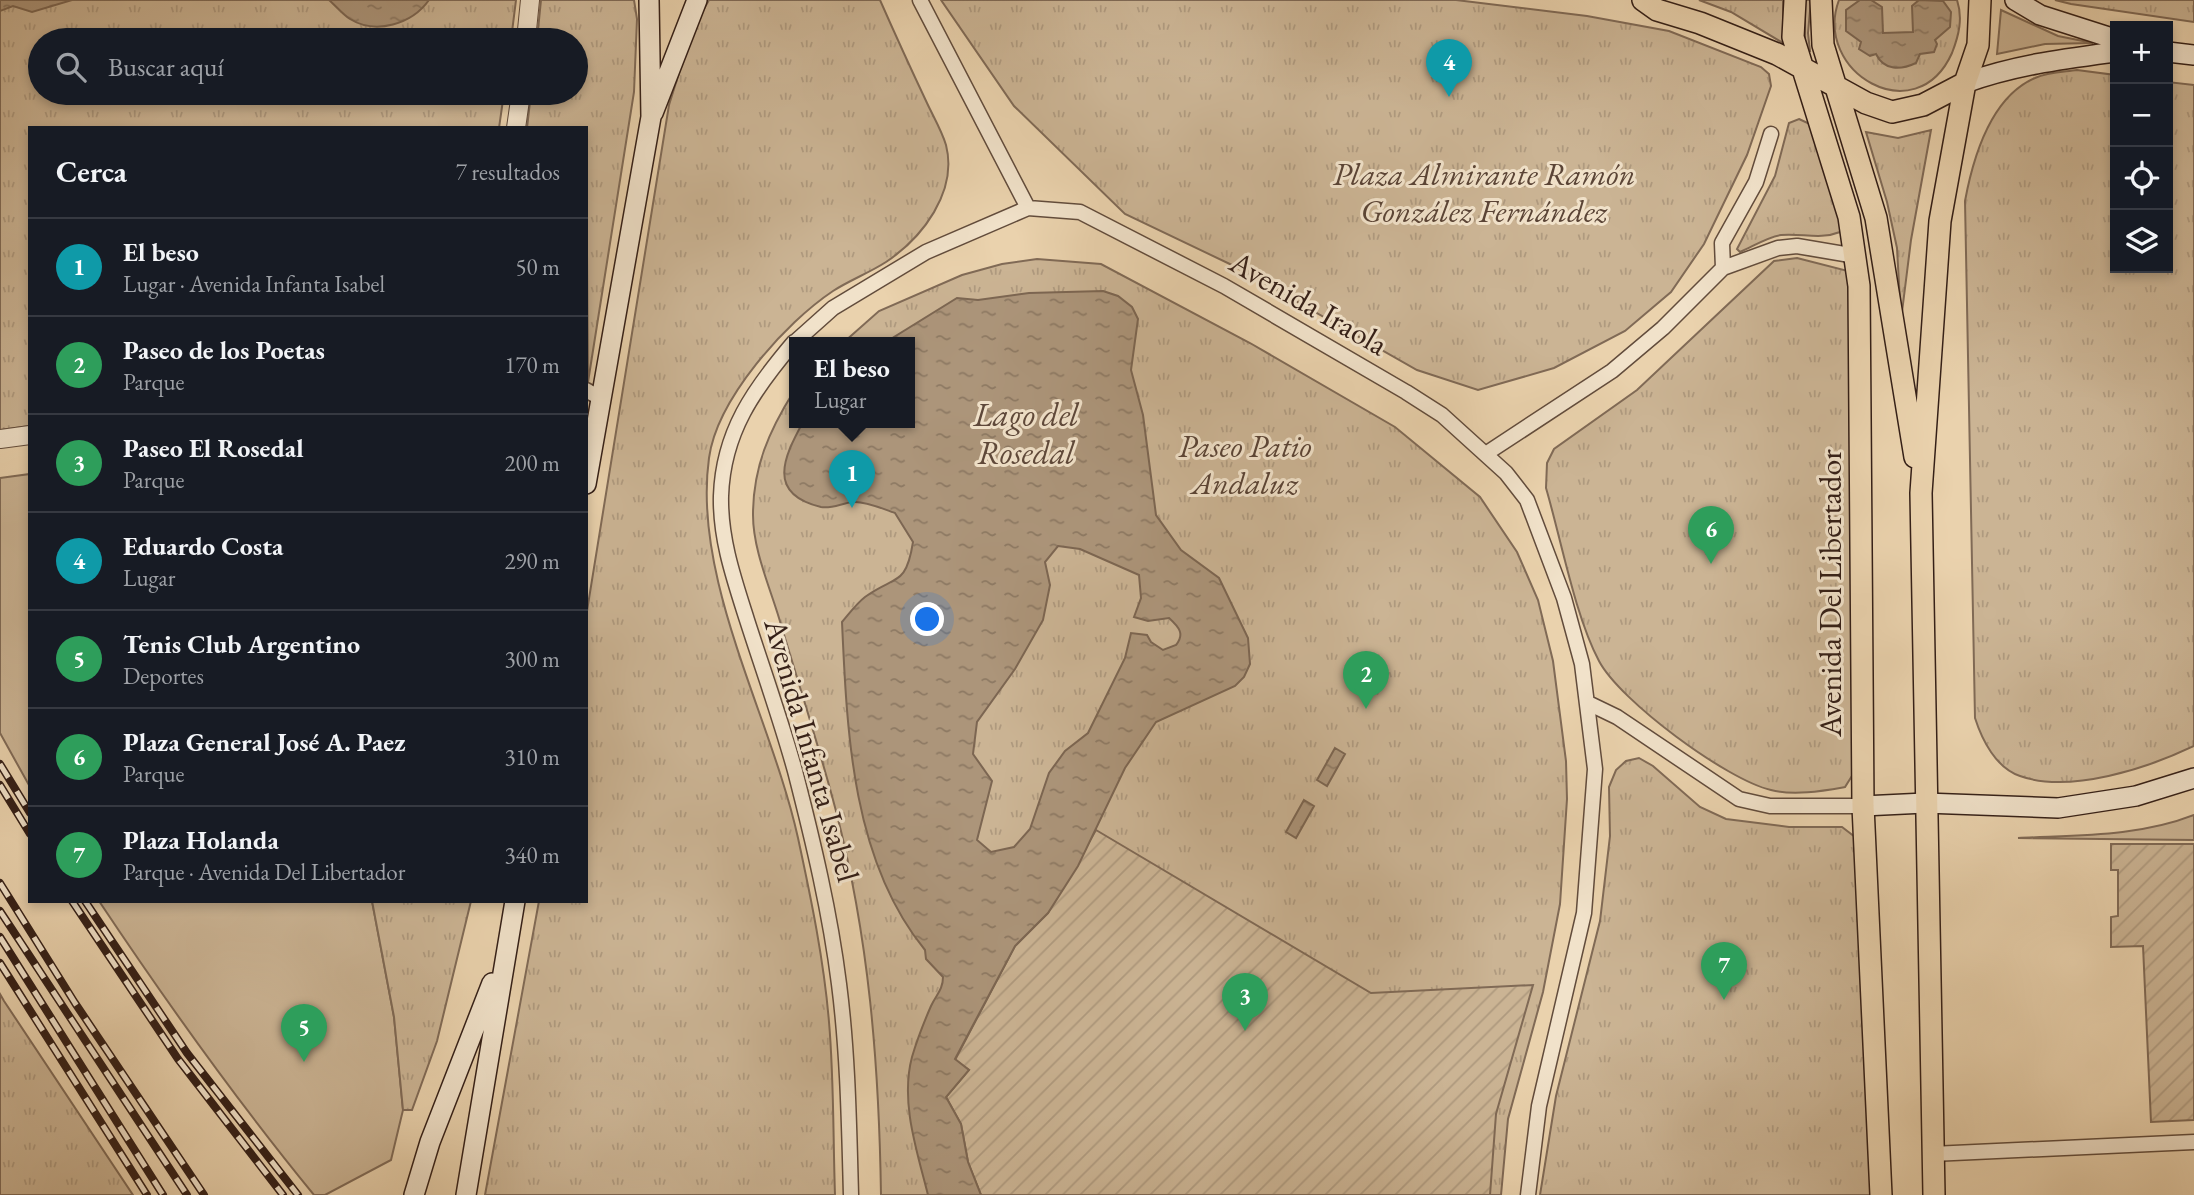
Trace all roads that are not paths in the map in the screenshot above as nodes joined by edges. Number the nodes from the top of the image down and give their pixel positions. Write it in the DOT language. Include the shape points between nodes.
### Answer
graph roads {
  1 [pos="530,0"];
  2 [pos="649,0"];
  3 [pos="697,0"];
  4 [pos="920,0"];
  5 [pos="1643,0"];
  6 [pos="1795,0"];
  7 [pos="1821,0"];
  8 [pos="1980,0"];
  9 [pos="2015,0"];
  10 [pos="527,28"];
  11 [pos="2110,37"];
  12 [pos="2110,53"];
  13 [pos="2173,53"];
  14 [pos="2194,55"];
  15 [pos="1802,68"];
  16 [pos="1965,83"];
  17 [pos="1836,85"];
  18 [pos="519,105"];
  19 [pos="651,117"];
  20 [pos="516,126"];
  21 [pos="1771,134"];
  22 [pos="1028,208"];
  23 [pos="1856,256"];
  24 [pos="1723,268"];
  25 [pos="800,337"];
  26 [pos="789,348"];
  27 [pos="593,394"];
  28 [pos="28,435"];
  29 [pos="0,439"];
  30 [pos="1487,453"];
  31 [pos="588,458"];
  32 [pos="1921,493"];
  33 [pos="1588,703"];
  34 [pos="2194,778"];
  35 [pos="1925,803"];
  36 [pos="1863,806"];
  37 [pos="515,903"];
  38 [pos="507,946"];
  39 [pos="2194,1142"];
  40 [pos="1932,1154"];
  41 [pos="414,1195"];
  42 [pos="466,1195"];
  43 [pos="851,1195"];
  44 [pos="1528,1195"];
  45 [pos="1881,1195"];
  46 [pos="1934,1195"];
  1 -- 10 [label="street"];
  2 -- 19 [label="main road"];
  3 -- 19 [label="main road"];
  4 -- 22 [label="street"];
  5 -- 15 [label="main road" via="1657,10 1700,23"];
  6 -- 15 [label="main road, Avenida Del Libertador" via="1792,27"];
  7 -- 17 [label="main road" via="1823,45"];
  8 -- 16 [label="main road" via="1978,45"];
  9 -- 11 [label="main road" via="2040,15"];
  12 -- 16 [label="main road" via="2056,58"];
  13 -- 14 [label="main road"];
  15 -- 17 [label="main road"];
  15 -- 23 [label="main road, Avenida Del Libertador" via="1842,190"];
  16 -- 17 [label="main road" via="1923,105 1892,112"];
  16 -- 32 [label="main road" via="1940,221"];
  17 -- 32 [label="main road" via="1877,218"];
  18 -- 20 [label="street"];
  19 -- 27 [label="main road"];
  21 -- 24 [label="street" via="1756,182 1722,243"];
  22 -- 25 [label="street, Avenida Infanta Isabel" via="926,251 833,308"];
  22 -- 30 [label="street, Avenida Iraola" via="1080,212 1194,269 1433,409"];
  23 -- 24 [label="street" via="1788,247"];
  23 -- 36 [label="main road, Avenida Del Libertador"];
  24 -- 30 [label="street" via="1612,371"];
  26 -- 43 [label="street, Avenida Infanta Isabel" via="744,407 731,436 721,495 722,526 822,880 840,997"];
  27 -- 31 [label="main road"];
  28 -- 29 [label="street"];
  30 -- 33 [label="street, Avenida Iraola" via="1527,500 1553,563 1573,628"];
  32 -- 35 [label="main road"];
  33 -- 36 [label="street" via="1617,717 1739,799 1770,806"];
  33 -- 44 [label="street, Avenida Iraola" via="1595,769 1584,913 1539,1106"];
  34 -- 35 [label="main road" via="2136,796 2057,808"];
  35 -- 36 [label="main road"];
  35 -- 40 [label="main road"];
  36 -- 45 [label="main road, Avenida Del Libertador"];
  37 -- 38 [label="main road"];
  38 -- 41 [label="main road" via="430,1142"];
  38 -- 42 [label="main road"];
  39 -- 40 [label="street"];
  40 -- 46 [label="main road"];
}
